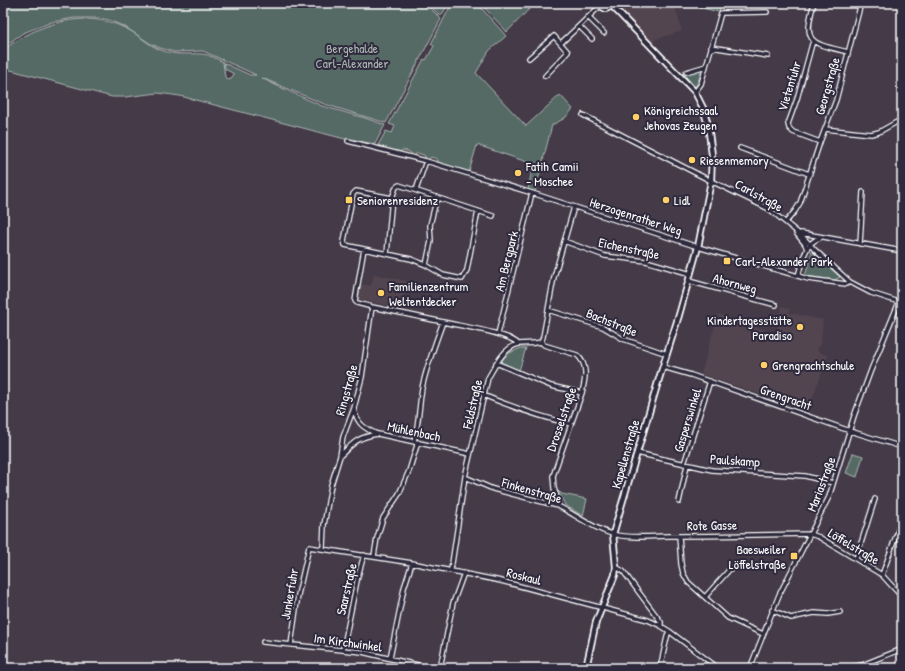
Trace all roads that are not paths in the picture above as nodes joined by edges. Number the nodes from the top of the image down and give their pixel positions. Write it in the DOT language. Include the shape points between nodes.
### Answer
graph roads {
  1 [pos="814,3"];
  2 [pos="861,3"];
  3 [pos="599,4"];
  4 [pos="613,5"];
  5 [pos="767,12"];
  6 [pos="588,16"];
  7 [pos="579,26"];
  8 [pos="604,33"];
  9 [pos="592,39"];
  10 [pos="814,42"];
  11 [pos="561,43"];
  12 [pos="711,47"];
  13 [pos="848,52"];
  14 [pos="768,56"];
  15 [pos="528,58"];
  16 [pos="706,66"];
  17 [pos="686,72"];
  18 [pos="545,76"];
  19 [pos="695,92"];
  20 [pos="583,115"];
  21 [pos="902,119"];
  22 [pos="825,129"];
  23 [pos="348,141"];
  24 [pos="820,142"];
  25 [pos="740,148"];
  26 [pos="426,161"];
  27 [pos="809,174"];
  28 [pos="711,181"];
  29 [pos="416,190"];
  30 [pos="863,192"];
  31 [pos="532,193"];
  32 [pos="437,197"];
  33 [pos="392,198"];
  34 [pos="574,207"];
  35 [pos="478,211"];
  36 [pos="493,216"];
  37 [pos="786,222"];
  38 [pos="794,230"];
  39 [pos="825,238"];
  40 [pos="564,241"];
  41 [pos="860,244"];
  42 [pos="810,245"];
  43 [pos="698,247"];
  44 [pos="364,249"];
  45 [pos="807,250"];
  46 [pos="902,251"];
  47 [pos="387,254"];
  48 [pos="426,265"];
  49 [pos="690,274"];
  50 [pos="798,276"];
  51 [pos="689,281"];
  52 [pos="850,282"];
  53 [pos="901,302"];
  54 [pos="776,305"];
  55 [pos="372,307"];
  56 [pos="548,310"];
  57 [pos="443,322"];
  58 [pos="498,334"];
  59 [pos="541,342"];
  60 [pos="518,344"];
  61 [pos="667,354"];
  62 [pos="496,363"];
  63 [pos="662,367"];
  64 [pos="710,381"];
  65 [pos="582,393"];
  66 [pos="483,395"];
  67 [pos="354,408"];
  68 [pos="571,424"];
  69 [pos="850,431"];
  70 [pos="378,434"];
  71 [pos="416,441"];
  72 [pos="902,447"];
  73 [pos="637,453"];
  74 [pos="470,454"];
  75 [pos="340,456"];
  76 [pos="686,464"];
  77 [pos="465,477"];
  78 [pos="833,483"];
  79 [pos="875,499"];
  80 [pos="680,502"];
  81 [pos="558,506"];
  82 [pos="902,519"];
  83 [pos="613,534"];
  84 [pos="810,534"];
  85 [pos="679,536"];
  86 [pos="309,546"];
  87 [pos="323,548"];
  88 [pos="364,555"];
  89 [pos="374,556"];
  90 [pos="856,559"];
  91 [pos="412,563"];
  92 [pos="737,566"];
  93 [pos="616,567"];
  94 [pos="451,570"];
  95 [pos="464,573"];
  96 [pos="882,575"];
  97 [pos="705,597"];
  98 [pos="902,597"];
  99 [pos="601,608"];
  100 [pos="772,610"];
  101 [pos="840,612"];
  102 [pos="661,626"];
  103 [pos="670,631"];
  104 [pos="763,634"];
  105 [pos="263,642"];
  106 [pos="291,645"];
  107 [pos="902,649"];
  108 [pos="343,650"];
  109 [pos="390,658"];
  110 [pos="862,667"];
  111 [pos="430,668"];
  112 [pos="440,668"];
  113 [pos="586,668"];
  114 [pos="660,668"];
  115 [pos="718,668"];
  116 [pos="750,668"];
  117 [pos="846,668"];
  1 -- 10 [label="street" via="808,31"];
  2 -- 13 [label="street, Georgstraße"];
  3 -- 4 [label="street" via="606,8"];
  3 -- 6 [label="street"];
  4 -- 19 [label="street, Kapellenstraße"];
  5 -- 12 [label="street" via="721,13"];
  6 -- 7 [label="street"];
  6 -- 8 [label="street"];
  7 -- 9 [label="street"];
  7 -- 11 [label="street"];
  10 -- 13 [label="street"];
  10 -- 24 [label="street, Vietenfuhr" via="788,124 793,132"];
  11 -- 15 [label="street" via="554,36"];
  11 -- 18 [label="street" via="568,52"];
  12 -- 14 [label="street"];
  12 -- 16 [label="street"];
  13 -- 22 [label="street, Georgstraße" via="836,100"];
  16 -- 17 [label="street"];
  16 -- 19 [label="street" via="701,84"];
  19 -- 28 [label="street, Kapellenstraße" via="708,125 712,155"];
  20 -- 28 [label="street, Carlstraße"];
  21 -- 22 [label="street" via="880,132 871,134"];
  22 -- 24 [label="street, Georgstraße"];
  23 -- 26 [label="street, Herzogenrather Weg"];
  24 -- 27 [label="street, Georgstraße"];
  25 -- 27 [label="street"];
  26 -- 29 [label="street"];
  26 -- 31 [label="street, Herzogenrather Weg"];
  27 -- 37 [label="street, Georgstraße" via="800,202"];
  28 -- 37 [label="street, Carlstraße" via="764,206"];
  28 -- 43 [label="street, Kapellenstraße"];
  29 -- 32 [label="street"];
  29 -- 33 [label="street" via="399,185"];
  30 -- 41 [label="street"];
  31 -- 34 [label="street, Herzogenrather Weg"];
  31 -- 58 [label="street, Am Bergpark"];
  32 -- 35 [label="street"];
  32 -- 48 [label="street" via="430,225 431,241"];
  33 -- 44 [label="street" via="356,191 353,194 344,241 345,245"];
  33 -- 47 [label="street"];
  34 -- 40 [label="street"];
  34 -- 43 [label="street, Herzogenrather Weg"];
  35 -- 36 [label="street"];
  35 -- 48 [label="street" via="467,270 462,279 443,275"];
  37 -- 38 [label="street, Carlstraße"];
  38 -- 39 [label="street"];
  38 -- 42 [label="street, Carlstraße"];
  38 -- 45 [label="street, Carlstraße"];
  39 -- 41 [label="street"];
  39 -- 42 [label="street" via="816,239"];
  40 -- 49 [label="street, Eichenstraße" via="605,256 646,260"];
  40 -- 56 [label="street"];
  41 -- 46 [label="street"];
  42 -- 45 [label="street"];
  42 -- 52 [label="street, Carlstraße"];
  43 -- 49 [label="street, Kapellenstraße"];
  43 -- 50 [label="street, Herzogenrather Weg"];
  44 -- 47 [label="street"];
  44 -- 55 [label="street" via="355,301"];
  45 -- 50 [label="street"];
  47 -- 48 [label="street"];
  49 -- 51 [label="street, Kapellenstraße"];
  50 -- 52 [label="street, Herzogenrather Weg" via="846,284"];
  51 -- 54 [label="street, Ahornweg"];
  51 -- 61 [label="street, Kapellenstraße"];
  52 -- 53 [label="street, Carlstraße" via="871,293"];
  53 -- 69 [label="street, Mariastraße" via="871,370"];
  55 -- 57 [label="street"];
  55 -- 67 [label="street, Ringstraße" via="362,377"];
  56 -- 59 [label="street"];
  56 -- 61 [label="street, Bachstraße" via="603,327 623,339"];
  57 -- 58 [label="street"];
  57 -- 71 [label="street" via="427,366"];
  58 -- 60 [label="street"];
  59 -- 60 [label="street"];
  59 -- 65 [label="street, Drosselstraße" via="577,354 585,366"];
  60 -- 62 [label="street, Feldstraße" via="508,349"];
  61 -- 63 [label="street, Kapellenstraße"];
  62 -- 65 [label="street" via="551,386"];
  62 -- 66 [label="street, Feldstraße"];
  63 -- 64 [label="street, Grengracht"];
  63 -- 73 [label="street, Kapellenstraße"];
  64 -- 69 [label="street, Grengracht"];
  64 -- 76 [label="street, Gasperswinkel"];
  65 -- 68 [label="street, Drosselstraße"];
  66 -- 68 [label="street" via="544,418"];
  66 -- 74 [label="street, Feldstraße"];
  67 -- 70 [label="street, Mühlenbach" via="356,420"];
  67 -- 75 [label="street, Ringstraße" via="343,437"];
  68 -- 81 [label="street, Drosselstraße" via="553,476"];
  69 -- 72 [label="street, Grengracht"];
  69 -- 78 [label="street, Mariastraße"];
  70 -- 71 [label="street, Mühlenbach"];
  70 -- 75 [label="street, Mühlenbach" via="358,439"];
  71 -- 74 [label="street, Mühlenbach"];
  71 -- 89 [label="street" via="409,471 399,494 383,518"];
  73 -- 76 [label="street, Paulskamp"];
  73 -- 83 [label="street, Kapellenstraße"];
  74 -- 77 [label="street, Feldstraße"];
  75 -- 87 [label="street, Ringstraße" via="331,485"];
  76 -- 78 [label="street, Paulskamp" via="712,470 805,476"];
  76 -- 80 [label="street, Gasperswinkel"];
  77 -- 81 [label="street, Finkenstraße" via="493,489"];
  77 -- 94 [label="street, Feldstraße"];
  78 -- 84 [label="street, Mariastraße" via="829,498"];
  79 -- 90 [label="street"];
  81 -- 83 [label="street, Finkenstraße" via="592,526"];
  82 -- 96 [label="street"];
  83 -- 85 [label="street, Rote Gasse"];
  83 -- 93 [label="street, Kapellenstraße"];
  84 -- 85 [label="street, Rote Gasse"];
  84 -- 90 [label="street, Löffelstraße"];
  84 -- 100 [label="street, Mariastraße"];
  85 -- 97 [label="street" via="683,573 688,582"];
  86 -- 87 [label="street, Roskaul"];
  86 -- 106 [label="street, Junkerfuhr"];
  87 -- 88 [label="street, Roskaul"];
  88 -- 89 [label="street, Roskaul"];
  88 -- 108 [label="street, Saarstraße"];
  89 -- 91 [label="street, Roskaul"];
  90 -- 96 [label="street, Löffelstraße"];
  91 -- 94 [label="street, Roskaul"];
  91 -- 109 [label="street" via="404,588"];
  92 -- 97 [label="street" via="730,569"];
  93 -- 99 [label="street, Kapellenstraße"];
  93 -- 102 [label="street" via="624,571 661,622"];
  94 -- 95 [label="street, Roskaul"];
  95 -- 99 [label="street, Roskaul"];
  95 -- 112 [label="street" via="453,603"];
  96 -- 98 [label="street, Löffelstraße"];
  97 -- 104 [label="street" via="728,618"];
  99 -- 102 [label="street, Roskaul" via="648,620"];
  99 -- 113 [label="street, Kapellenstraße"];
  100 -- 101 [label="street" via="791,618 814,613"];
  100 -- 104 [label="street, Mariastraße"];
  102 -- 103 [label="street, Roskaul"];
  103 -- 114 [label="street"];
  103 -- 115 [label="street, Roskaul"];
  104 -- 116 [label="street, Mariastraße"];
  105 -- 106 [label="street, Im Kirchwinkel"];
  106 -- 108 [label="street, Im Kirchwinkel"];
  107 -- 110 [label="street"];
  108 -- 109 [label="street, Im Kirchwinkel"];
  109 -- 111 [label="street, Im Kirchwinkel"];
  110 -- 117 [label="street"];
}
